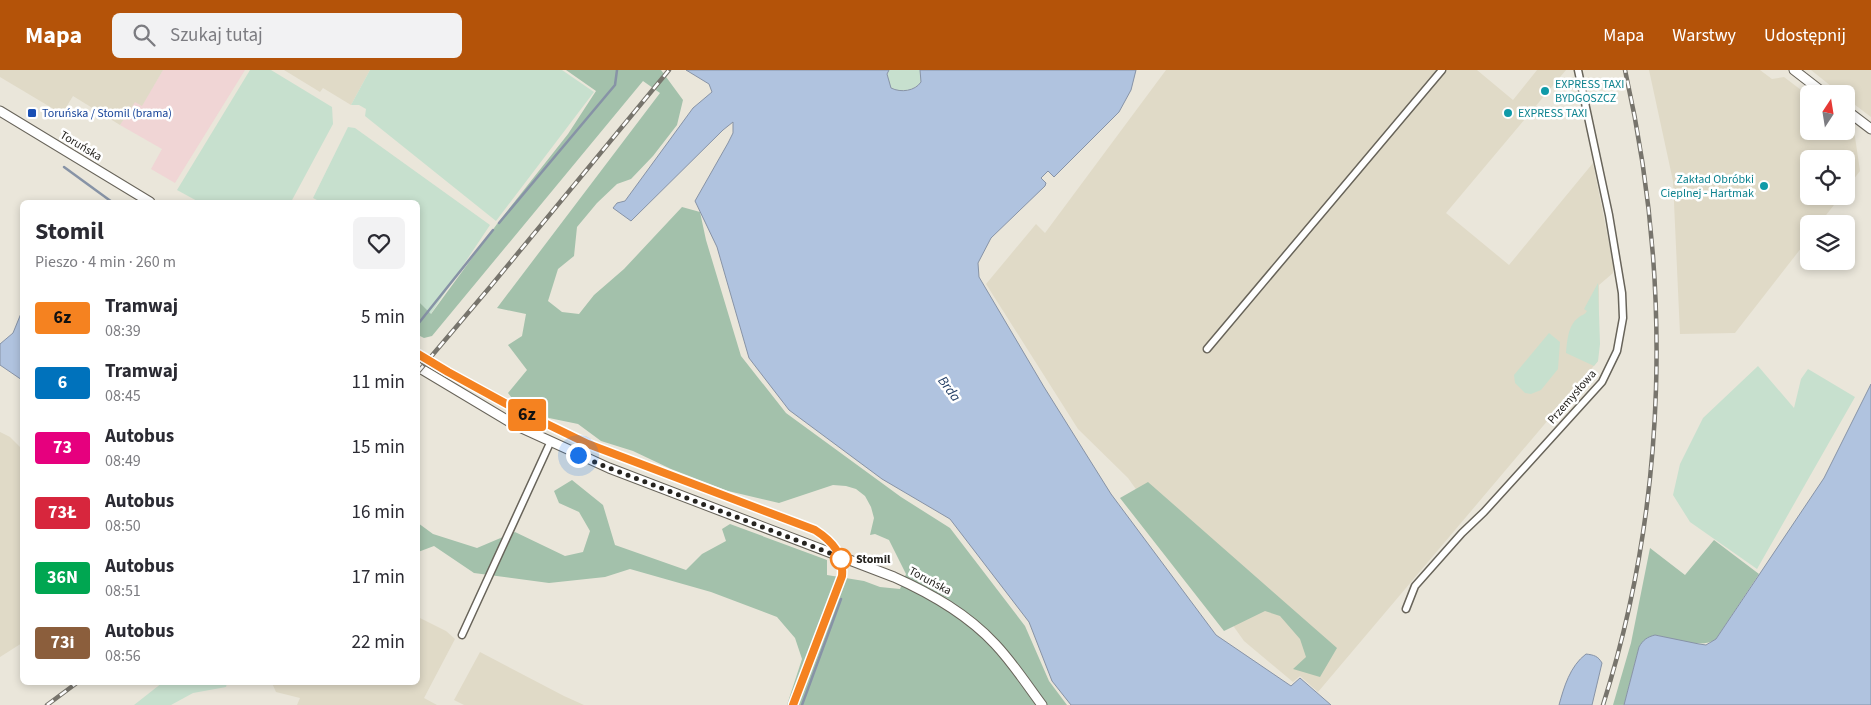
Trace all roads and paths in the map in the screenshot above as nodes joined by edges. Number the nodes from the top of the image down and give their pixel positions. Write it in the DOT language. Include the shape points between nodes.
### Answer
graph roads {
  1 [pos="1442,70"];
  2 [pos="1578,70"];
  3 [pos="1794,70"];
  4 [pos="1813,85"];
  5 [pos="0,111"];
  6 [pos="1855,117"];
  7 [pos="1871,130"];
  8 [pos="147,200"];
  9 [pos="1207,349"];
  10 [pos="420,368"];
  11 [pos="550,442"];
  12 [pos="1406,609"];
  13 [pos="462,635"];
  14 [pos="1042,705"];
  1 -- 9 [label="street"];
  2 -- 12 [label="street, Przemysłowa" via="1621,286 1624,315 1617,352 1602,382 1587,400 1415,586"];
  3 -- 4 [label="street"];
  5 -- 8 [label="street, Toruńska"];
  6 -- 7 [label="street"];
  10 -- 11 [label="street, Toruńska"];
  11 -- 13 [label="street"];
  11 -- 14 [label="street, Toruńska" via="609,468 894,577 933,596 965,617 986,636"];
}
